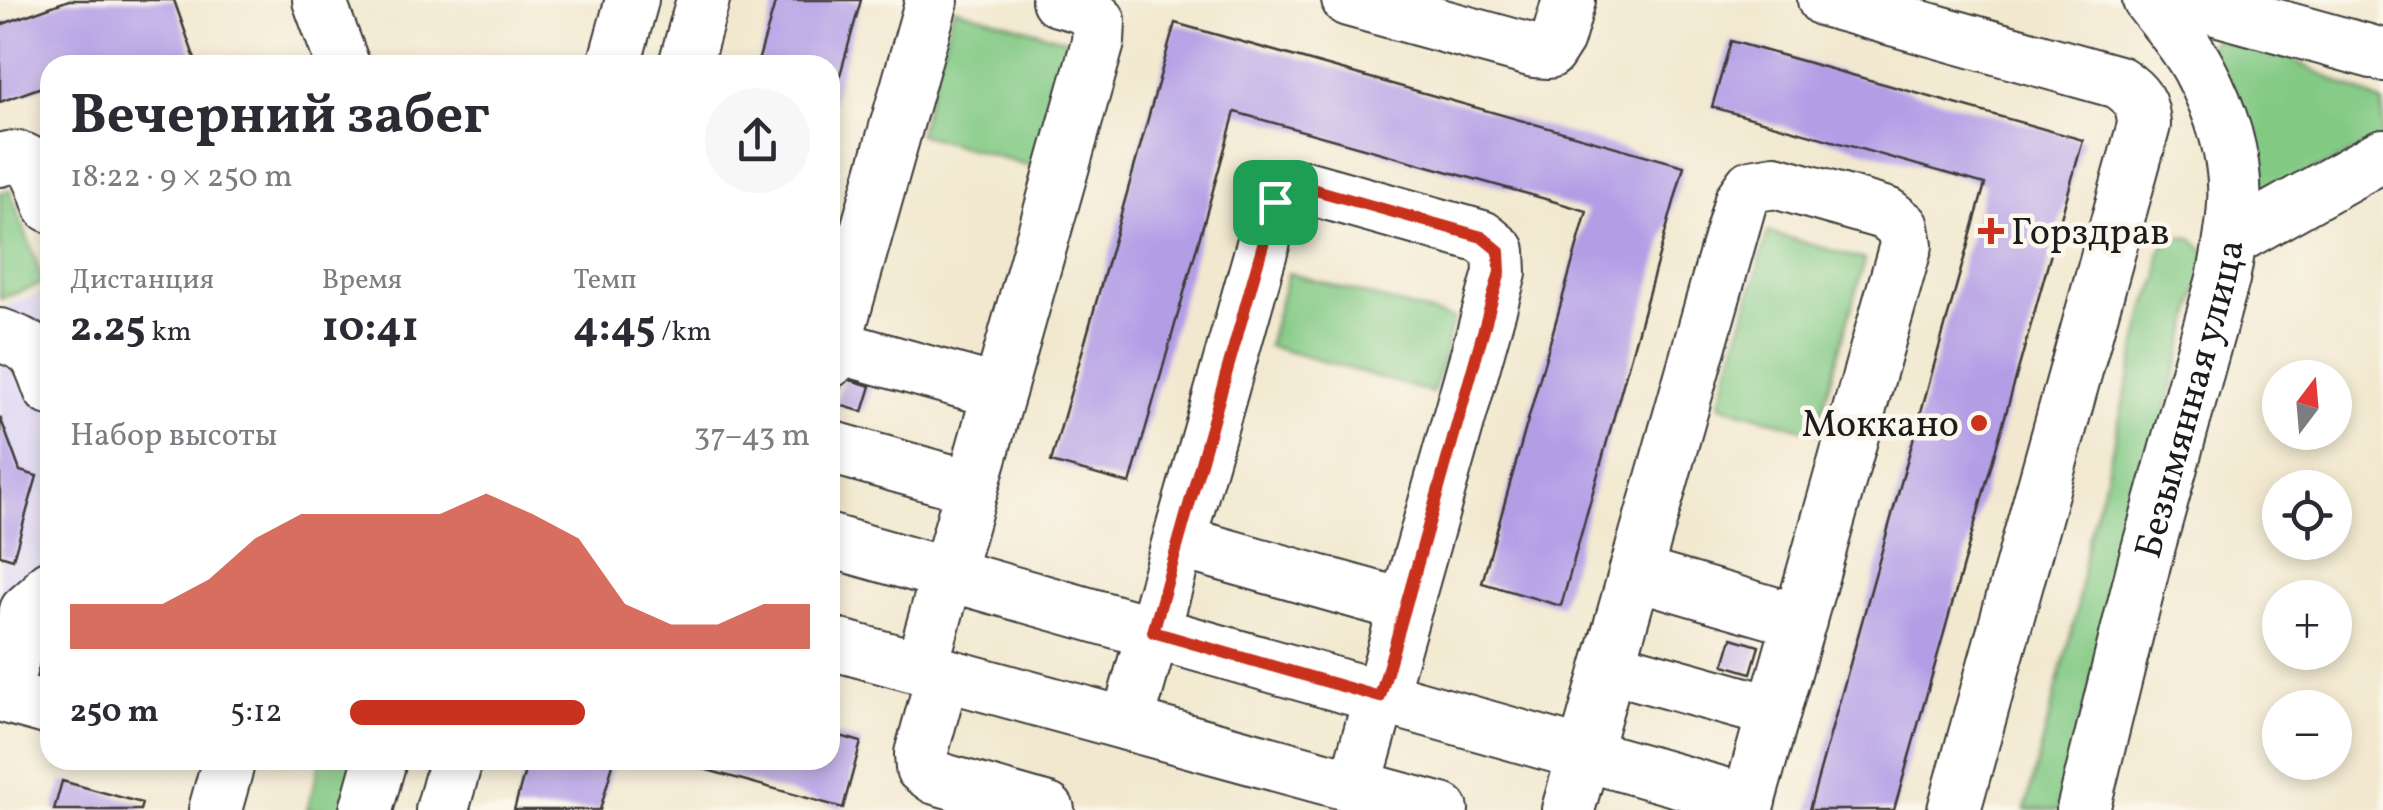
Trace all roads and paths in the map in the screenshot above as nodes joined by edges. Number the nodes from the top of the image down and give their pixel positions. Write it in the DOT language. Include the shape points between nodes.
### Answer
graph roads {
  1 [pos="319,0"];
  2 [pos="632,0"];
  3 [pos="703,0"];
  4 [pos="932,0"];
  5 [pos="1058,0"];
  6 [pos="1348,0"];
  7 [pos="1568,0"];
  8 [pos="1824,0"];
  9 [pos="2149,0"];
  10 [pos="2184,0"];
  11 [pos="2335,20"];
  12 [pos="339,55"];
  13 [pos="617,55"];
  14 [pos="688,55"];
  15 [pos="2383,55"];
  16 [pos="2383,154"];
  17 [pos="0,160"];
  18 [pos="40,179"];
  19 [pos="2231,240"];
  20 [pos="840,325"];
  21 [pos="0,335"];
  22 [pos="840,355"];
  23 [pos="40,361"];
  24 [pos="999,392"];
  25 [pos="840,450"];
  26 [pos="972,487"];
  27 [pos="1179,542"];
  28 [pos="840,544"];
  29 [pos="1635,573"];
  30 [pos="947,574"];
  31 [pos="25,600"];
  32 [pos="1406,606"];
  33 [pos="1800,620"];
  34 [pos="1153,632"];
  35 [pos="840,646"];
  36 [pos="1609,666"];
  37 [pos="932,671"];
  38 [pos="1380,697"];
  39 [pos="13,702"];
  40 [pos="1774,712"];
  41 [pos="1127,724"];
  42 [pos="1584,755"];
  43 [pos="226,770"];
  44 [pos="377,770"];
  45 [pos="453,770"];
  46 [pos="1354,786"];
  47 [pos="1747,806"];
  48 [pos="215,810"];
  49 [pos="366,810"];
  50 [pos="442,810"];
  51 [pos="1048,810"];
  52 [pos="1442,810"];
  53 [pos="1568,810"];
  54 [pos="1954,810"];
  55 [pos="2082,810"];
  1 -- 12 [label="street"];
  2 -- 13 [label="street"];
  3 -- 14 [label="street"];
  4 -- 20 [label="street"];
  5 -- 24 [label="street" via="1083,7 1099,21 1098,42"];
  6 -- 7 [label="street" via="1534,52 1549,52"];
  8 -- 54 [label="street" via="2118,82 2143,107 2144,124"];
  9 -- 19 [label="street, Безымянная улица" via="2199,68 2218,112 2232,163"];
  10 -- 11 [label="street"];
  11 -- 15 [label="street"];
  16 -- 19 [label="street"];
  17 -- 18 [label="street" via="25,159"];
  19 -- 55 [label="street, Безымянная улица"];
  21 -- 23 [label="street"];
  22 -- 24 [label="street"];
  24 -- 26 [label="street"];
  25 -- 26 [label="street"];
  26 -- 30 [label="street"];
  27 -- 32 [label="street"];
  27 -- 32 [label="street" via="1275,202 1284,188 1305,187 1482,237 1499,251 1500,272"];
  27 -- 34 [label="street"];
  28 -- 30 [label="street"];
  29 -- 33 [label="street"];
  29 -- 33 [label="street" via="1741,200 1751,186 1775,182 1888,214 1903,226 1906,245"];
  29 -- 36 [label="street"];
  30 -- 34 [label="street"];
  30 -- 37 [label="street"];
  31 -- 39 [label="street"];
  32 -- 38 [label="street"];
  33 -- 40 [label="street"];
  34 -- 38 [label="street"];
  34 -- 41 [label="street"];
  35 -- 37 [label="street"];
  36 -- 40 [label="street"];
  36 -- 42 [label="street"];
  37 -- 41 [label="street"];
  37 -- 51 [label="street" via="922,768 936,778"];
  38 -- 42 [label="street"];
  38 -- 46 [label="street"];
  40 -- 47 [label="street"];
  41 -- 46 [label="street"];
  42 -- 47 [label="street"];
  42 -- 53 [label="street"];
  43 -- 48 [label="street"];
  44 -- 49 [label="street"];
  45 -- 50 [label="street"];
  46 -- 52 [label="street"];
}
